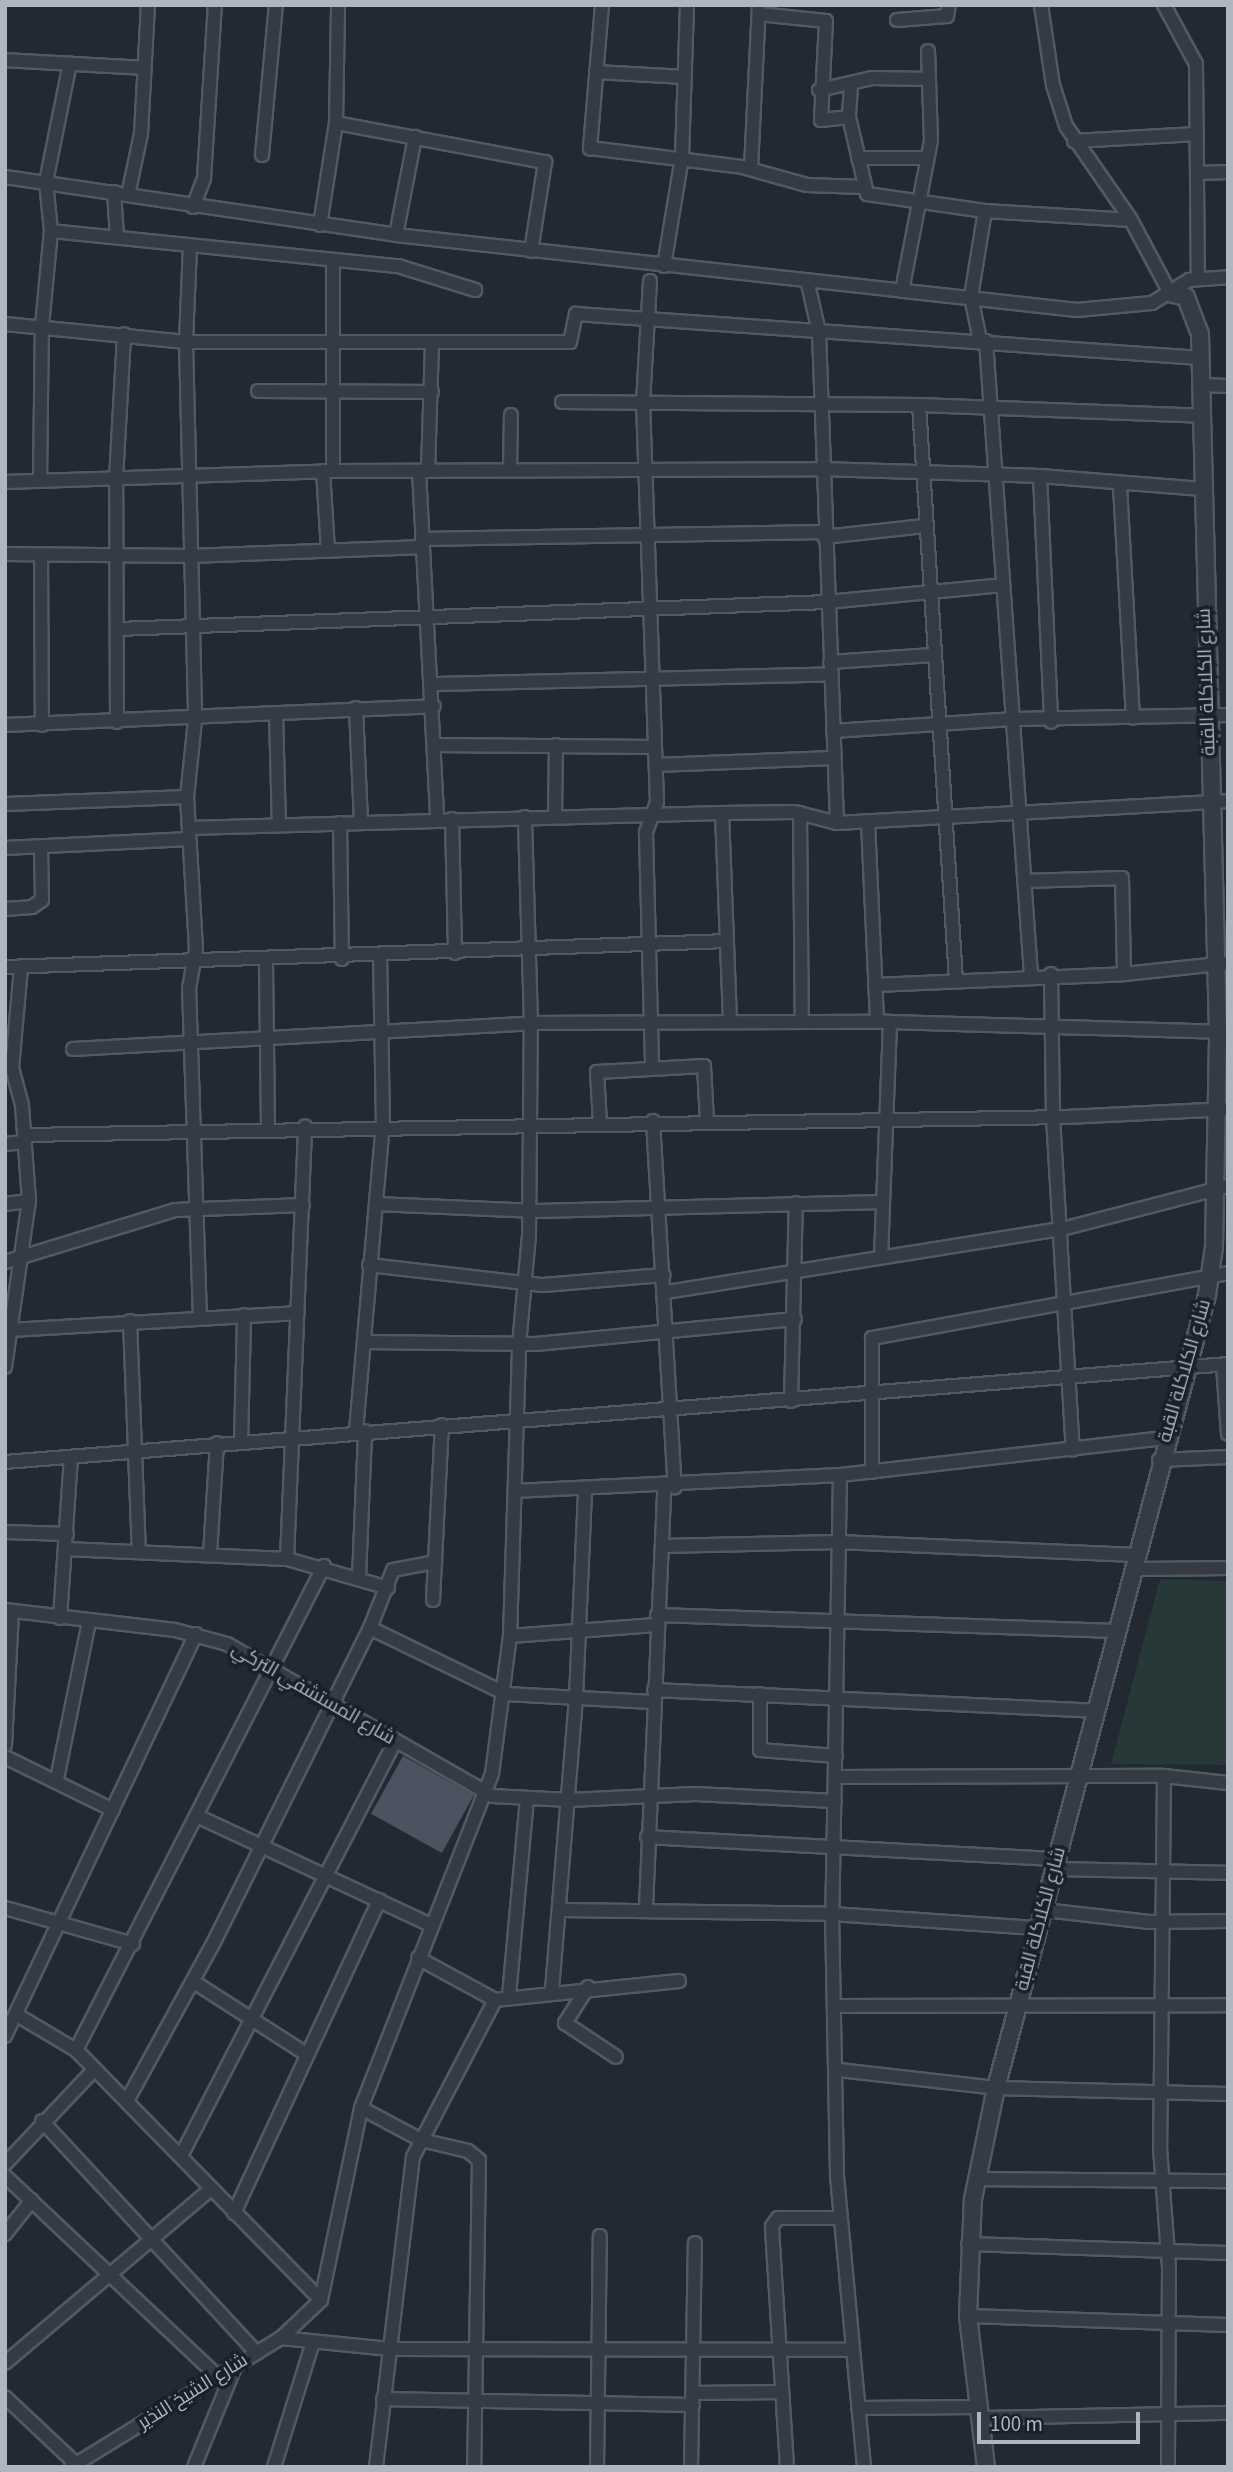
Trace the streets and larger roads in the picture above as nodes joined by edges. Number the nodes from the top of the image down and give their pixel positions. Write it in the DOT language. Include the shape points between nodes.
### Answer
graph roads {
  1 [pos="148,5"];
  2 [pos="215,5"];
  3 [pos="276,5"];
  4 [pos="338,5"];
  5 [pos="602,5"];
  6 [pos="687,5"];
  7 [pos="949,5"];
  8 [pos="1041,5"];
  9 [pos="1164,5"];
  10 [pos="759,10"];
  11 [pos="897,20"];
  12 [pos="928,51"];
  13 [pos="5,60"];
  14 [pos="70,63"];
  15 [pos="144,68"];
  16 [pos="596,72"];
  17 [pos="685,77"];
  18 [pos="929,79"];
  19 [pos="850,86"];
  20 [pos="819,90"];
  21 [pos="849,117"];
  22 [pos="336,123"];
  23 [pos="1197,134"];
  24 [pos="415,137"];
  25 [pos="1074,141"];
  26 [pos="262,155"];
  27 [pos="682,157"];
  28 [pos="858,158"];
  29 [pos="927,158"];
  30 [pos="751,169"];
  31 [pos="1228,172"];
  32 [pos="1198,173"];
  33 [pos="5,177"];
  34 [pos="46,182"];
  35 [pos="863,187"];
  36 [pos="114,192"];
  37 [pos="128,195"];
  38 [pos="918,202"];
  39 [pos="193,206"];
  40 [pos="985,211"];
  41 [pos="1131,220"];
  42 [pos="320,225"];
  43 [pos="51,231"];
  44 [pos="396,235"];
  45 [pos="117,237"];
  46 [pos="190,246"];
  47 [pos="531,251"];
  48 [pos="333,261"];
  49 [pos="664,266"];
  50 [pos="1228,277"];
  51 [pos="1198,278"];
  52 [pos="650,281"];
  53 [pos="808,285"];
  54 [pos="475,290"];
  55 [pos="902,291"];
  56 [pos="1170,293"];
  57 [pos="971,297"];
  58 [pos="647,318"];
  59 [pos="5,324"];
  60 [pos="42,327"];
  61 [pos="819,332"];
  62 [pos="124,334"];
  63 [pos="983,341"];
  64 [pos="187,342"];
  65 [pos="432,344"];
  66 [pos="331,345"];
  67 [pos="1200,358"];
  68 [pos="1201,385"];
  69 [pos="1228,386"];
  70 [pos="332,390"];
  71 [pos="258,391"];
  72 [pos="432,391"];
  73 [pos="562,402"];
  74 [pos="643,402"];
  75 [pos="820,405"];
  76 [pos="919,405"];
  77 [pos="988,407"];
  78 [pos="511,415"];
  79 [pos="1202,416"];
  80 [pos="644,468"];
  81 [pos="821,469"];
  82 [pos="510,470"];
  83 [pos="921,470"];
  84 [pos="328,471"];
  85 [pos="424,471"];
  86 [pos="994,474"];
  87 [pos="189,475"];
  88 [pos="1041,476"];
  89 [pos="116,479"];
  90 [pos="40,481"];
  91 [pos="5,482"];
  92 [pos="1120,486"];
  93 [pos="1202,489"];
  94 [pos="924,526"];
  95 [pos="824,534"];
  96 [pos="645,537"];
  97 [pos="423,543"];
  98 [pos="328,551"];
  99 [pos="5,554"];
  100 [pos="41,555"];
  101 [pos="115,555"];
  102 [pos="190,556"];
  103 [pos="1002,585"];
  104 [pos="929,593"];
  105 [pos="827,602"];
  106 [pos="647,610"];
  107 [pos="428,617"];
  108 [pos="191,625"];
  109 [pos="118,629"];
  110 [pos="933,655"];
  111 [pos="830,668"];
  112 [pos="650,679"];
  113 [pos="433,684"];
  114 [pos="434,706"];
  115 [pos="356,709"];
  116 [pos="276,713"];
  117 [pos="1228,715"];
  118 [pos="1208,717"];
  119 [pos="1133,718"];
  120 [pos="1016,719"];
  121 [pos="195,720"];
  122 [pos="117,722"];
  123 [pos="1051,722"];
  124 [pos="5,725"];
  125 [pos="43,725"];
  126 [pos="938,725"];
  127 [pos="832,731"];
  128 [pos="435,745"];
  129 [pos="556,745"];
  130 [pos="653,747"];
  131 [pos="833,758"];
  132 [pos="656,765"];
  133 [pos="187,797"];
  134 [pos="1220,801"];
  135 [pos="5,804"];
  136 [pos="722,813"];
  137 [pos="800,813"];
  138 [pos="655,814"];
  139 [pos="1022,815"];
  140 [pos="555,816"];
  141 [pos="526,817"];
  142 [pos="944,818"];
  143 [pos="437,819"];
  144 [pos="452,819"];
  145 [pos="361,822"];
  146 [pos="868,822"];
  147 [pos="340,823"];
  148 [pos="837,823"];
  149 [pos="279,825"];
  150 [pos="189,833"];
  151 [pos="5,848"];
  152 [pos="41,849"];
  153 [pos="1024,881"];
  154 [pos="5,909"];
  155 [pos="727,941"];
  156 [pos="650,944"];
  157 [pos="529,950"];
  158 [pos="455,953"];
  159 [pos="380,957"];
  160 [pos="342,959"];
  161 [pos="266,962"];
  162 [pos="1221,963"];
  163 [pos="196,964"];
  164 [pos="5,967"];
  165 [pos="20,967"];
  166 [pos="1051,974"];
  167 [pos="1124,974"];
  168 [pos="1031,975"];
  169 [pos="956,979"];
  170 [pos="875,985"];
  171 [pos="9,1021"];
  172 [pos="651,1021"];
  173 [pos="730,1022"];
  174 [pos="802,1022"];
  175 [pos="883,1022"];
  176 [pos="531,1023"];
  177 [pos="1051,1026"];
  178 [pos="1218,1032"];
  179 [pos="381,1035"];
  180 [pos="267,1041"];
  181 [pos="190,1042"];
  182 [pos="73,1049"];
  183 [pos="652,1068"];
  184 [pos="10,1080"];
  185 [pos="1222,1110"];
  186 [pos="1053,1117"];
  187 [pos="889,1119"];
  188 [pos="653,1121"];
  189 [pos="707,1121"];
  190 [pos="600,1123"];
  191 [pos="532,1124"];
  192 [pos="383,1125"];
  193 [pos="305,1126"];
  194 [pos="268,1128"];
  195 [pos="194,1130"];
  196 [pos="25,1138"];
  197 [pos="5,1144"];
  198 [pos="1223,1187"];
  199 [pos="29,1201"];
  200 [pos="883,1202"];
  201 [pos="796,1203"];
  202 [pos="5,1204"];
  203 [pos="376,1204"];
  204 [pos="303,1205"];
  205 [pos="197,1207"];
  206 [pos="658,1207"];
  207 [pos="528,1210"];
  208 [pos="1062,1229"];
  209 [pos="881,1257"];
  210 [pos="22,1259"];
  211 [pos="5,1262"];
  212 [pos="369,1265"];
  213 [pos="796,1271"];
  214 [pos="1228,1273"];
  215 [pos="664,1275"];
  216 [pos="1211,1276"];
  217 [pos="523,1283"];
  218 [pos="667,1292"];
  219 [pos="1063,1305"];
  220 [pos="297,1313"];
  221 [pos="244,1315"];
  222 [pos="200,1318"];
  223 [pos="795,1319"];
  224 [pos="131,1321"];
  225 [pos="12,1330"];
  226 [pos="670,1335"];
  227 [pos="364,1342"];
  228 [pos="519,1345"];
  229 [pos="1225,1365"];
  230 [pos="5,1367"];
  231 [pos="1184,1370"];
  232 [pos="1067,1379"];
  233 [pos="868,1394"];
  234 [pos="792,1401"];
  235 [pos="672,1409"];
  236 [pos="517,1419"];
  237 [pos="442,1425"];
  238 [pos="360,1431"];
  239 [pos="1228,1434"];
  240 [pos="291,1438"];
  241 [pos="1165,1438"];
  242 [pos="241,1442"];
  243 [pos="217,1443"];
  244 [pos="1073,1450"];
  245 [pos="136,1451"];
  246 [pos="1228,1457"];
  247 [pos="71,1458"];
  248 [pos="1159,1460"];
  249 [pos="5,1462"];
  250 [pos="872,1472"];
  251 [pos="840,1475"];
  252 [pos="669,1487"];
  253 [pos="586,1490"];
  254 [pos="515,1491"];
  255 [pos="5,1532"];
  256 [pos="67,1534"];
  257 [pos="838,1542"];
  258 [pos="662,1546"];
  259 [pos="66,1549"];
  260 [pos="139,1551"];
  261 [pos="210,1554"];
  262 [pos="287,1559"];
  263 [pos="435,1562"];
  264 [pos="1134,1562"];
  265 [pos="324,1566"];
  266 [pos="1228,1568"];
  267 [pos="359,1577"];
  268 [pos="388,1588"];
  269 [pos="433,1600"];
  270 [pos="9,1611"];
  271 [pos="836,1617"];
  272 [pos="60,1618"];
  273 [pos="657,1620"];
  274 [pos="89,1622"];
  275 [pos="370,1628"];
  276 [pos="580,1631"];
  277 [pos="1117,1631"];
  278 [pos="196,1634"];
  279 [pos="510,1636"];
  280 [pos="273,1667"];
  281 [pos="506,1694"];
  282 [pos="760,1694"];
  283 [pos="653,1696"];
  284 [pos="576,1698"];
  285 [pos="837,1698"];
  286 [pos="332,1701"];
  287 [pos="1095,1711"];
  288 [pos="6,1735"];
  289 [pos="395,1741"];
  290 [pos="5,1745"];
  291 [pos="836,1756"];
  292 [pos="5,1757"];
  293 [pos="836,1776"];
  294 [pos="1164,1776"];
  295 [pos="57,1779"];
  296 [pos="1077,1779"];
  297 [pos="1228,1783"];
  298 [pos="483,1793"];
  299 [pos="647,1795"];
  300 [pos="527,1800"];
  301 [pos="569,1800"];
  302 [pos="835,1801"];
  303 [pos="113,1810"];
  304 [pos="197,1816"];
  305 [pos="647,1837"];
  306 [pos="259,1846"];
  307 [pos="834,1848"];
  308 [pos="1055,1864"];
  309 [pos="1164,1872"];
  310 [pos="1228,1873"];
  311 [pos="325,1875"];
  312 [pos="379,1900"];
  313 [pos="5,1908"];
  314 [pos="646,1908"];
  315 [pos="561,1910"];
  316 [pos="1044,1910"];
  317 [pos="832,1914"];
  318 [pos="1228,1921"];
  319 [pos="58,1922"];
  320 [pos="1164,1923"];
  321 [pos="429,1924"];
  322 [pos="1040,1928"];
  323 [pos="133,1944"];
  324 [pos="418,1958"];
  325 [pos="679,1981"];
  326 [pos="194,1982"];
  327 [pos="588,1987"];
  328 [pos="552,1990"];
  329 [pos="509,1996"];
  330 [pos="495,2000"];
  331 [pos="1162,2003"];
  332 [pos="1019,2004"];
  333 [pos="1228,2005"];
  334 [pos="837,2006"];
  335 [pos="17,2015"];
  336 [pos="253,2017"];
  337 [pos="5,2036"];
  338 [pos="76,2050"];
  339 [pos="306,2054"];
  340 [pos="616,2057"];
  341 [pos="94,2070"];
  342 [pos="839,2070"];
  343 [pos="996,2088"];
  344 [pos="1161,2092"];
  345 [pos="1228,2094"];
  346 [pos="128,2099"];
  347 [pos="360,2108"];
  348 [pos="42,2121"];
  349 [pos="421,2140"];
  350 [pos="181,2156"];
  351 [pos="5,2164"];
  352 [pos="5,2176"];
  353 [pos="976,2179"];
  354 [pos="1161,2181"];
  355 [pos="1228,2181"];
  356 [pos="211,2189"];
  357 [pos="32,2200"];
  358 [pos="234,2213"];
  359 [pos="841,2218"];
  360 [pos="5,2234"];
  361 [pos="600,2236"];
  362 [pos="154,2242"];
  363 [pos="695,2243"];
  364 [pos="968,2244"];
  365 [pos="1167,2253"];
  366 [pos="1228,2253"];
  367 [pos="115,2275"];
  368 [pos="321,2301"];
  369 [pos="968,2316"];
  370 [pos="1171,2321"];
  371 [pos="1228,2325"];
  372 [pos="281,2338"];
  373 [pos="313,2342"];
  374 [pos="476,2348"];
  375 [pos="389,2349"];
  376 [pos="599,2349"];
  377 [pos="852,2350"];
  378 [pos="780,2351"];
  379 [pos="694,2352"];
  380 [pos="257,2353"];
  381 [pos="5,2363"];
  382 [pos="235,2367"];
  383 [pos="218,2377"];
  384 [pos="782,2392"];
  385 [pos="5,2397"];
  386 [pos="383,2399"];
  387 [pos="475,2399"];
  388 [pos="693,2399"];
  389 [pos="599,2402"];
  390 [pos="858,2407"];
  391 [pos="979,2412"];
  392 [pos="1170,2413"];
  393 [pos="1228,2413"];
  394 [pos="74,2465"];
  395 [pos="194,2467"];
  396 [pos="274,2467"];
  397 [pos="376,2467"];
  398 [pos="474,2467"];
  399 [pos="597,2467"];
  400 [pos="691,2467"];
  401 [pos="786,2467"];
  402 [pos="864,2467"];
  403 [pos="986,2467"];
  404 [pos="1168,2467"];
  1 -- 15 [label="street"];
  2 -- 39 [label="street" via="204,178"];
  3 -- 26 [label="street"];
  4 -- 22 [label="street"];
  5 -- 16 [label="street"];
  6 -- 17 [label="street"];
  7 -- 11 [label="street" via="947,16"];
  8 -- 25 [label="street, شارع الكلاكلة القبة" via="1053,85"];
  9 -- 23 [label="street" via="1194,56"];
  10 -- 20 [label="street" via="826,21"];
  10 -- 30 [label="street"];
  12 -- 18 [label="street"];
  13 -- 14 [label="street"];
  14 -- 15 [label="street"];
  14 -- 34 [label="street"];
  15 -- 37 [label="street" via="141,135"];
  16 -- 17 [label="street"];
  16 -- 27 [label="street" via="590,148"];
  17 -- 27 [label="street"];
  18 -- 19 [label="street" via="872,78"];
  18 -- 29 [label="street"];
  19 -- 20 [label="street"];
  19 -- 21 [label="street"];
  20 -- 21 [label="street" via="822,122"];
  21 -- 28 [label="street"];
  22 -- 24 [label="street"];
  22 -- 42 [label="street"];
  23 -- 25 [label="street"];
  23 -- 32 [label="street"];
  24 -- 44 [label="street"];
  24 -- 47 [label="street" via="545,162"];
  25 -- 41 [label="street, شارع الكلاكلة القبة"];
  27 -- 30 [label="street"];
  27 -- 49 [label="street"];
  28 -- 29 [label="street"];
  28 -- 35 [label="street"];
  29 -- 38 [label="street"];
  30 -- 35 [label="street" via="807,185"];
  31 -- 32 [label="street"];
  32 -- 51 [label="street"];
  33 -- 34 [label="street"];
  34 -- 36 [label="street"];
  34 -- 43 [label="street"];
  35 -- 38 [label="street" via="867,194"];
  36 -- 37 [label="street"];
  36 -- 45 [label="street"];
  37 -- 39 [label="street"];
  38 -- 40 [label="street"];
  38 -- 55 [label="street"];
  39 -- 42 [label="street"];
  40 -- 41 [label="street"];
  40 -- 57 [label="street"];
  41 -- 56 [label="street, شارع الكلاكلة القبة"];
  42 -- 44 [label="street"];
  43 -- 45 [label="street"];
  43 -- 60 [label="street"];
  44 -- 47 [label="street"];
  45 -- 46 [label="street"];
  46 -- 48 [label="street"];
  46 -- 64 [label="street"];
  47 -- 49 [label="street"];
  48 -- 54 [label="street" via="415,268"];
  48 -- 66 [label="street"];
  49 -- 53 [label="street"];
  50 -- 51 [label="street"];
  51 -- 56 [label="street"];
  52 -- 58 [label="street"];
  53 -- 55 [label="street"];
  53 -- 61 [label="street"];
  55 -- 57 [label="street"];
  56 -- 57 [label="street" via="1152,303 1085,311"];
  56 -- 67 [label="street, شارع الكلاكلة القبة" via="1186,297 1193,309"];
  57 -- 63 [label="street"];
  58 -- 61 [label="street"];
  58 -- 65 [label="street" via="574,314 571,342"];
  58 -- 74 [label="street"];
  59 -- 60 [label="street"];
  60 -- 62 [label="street"];
  60 -- 90 [label="street"];
  61 -- 63 [label="street"];
  61 -- 75 [label="street"];
  62 -- 64 [label="street"];
  62 -- 89 [label="street"];
  63 -- 67 [label="street"];
  63 -- 77 [label="street"];
  64 -- 66 [label="street"];
  64 -- 87 [label="street"];
  65 -- 66 [label="street"];
  65 -- 72 [label="street"];
  66 -- 70 [label="street"];
  67 -- 68 [label="street, شارع الكلاكلة القبة"];
  68 -- 69 [label="street"];
  68 -- 79 [label="street, شارع الكلاكلة القبة"];
  70 -- 71 [label="street"];
  70 -- 72 [label="street"];
  70 -- 84 [label="street"];
  72 -- 85 [label="street"];
  73 -- 74 [label="street"];
  74 -- 75 [label="street"];
  74 -- 80 [label="street"];
  75 -- 76 [label="street"];
  75 -- 81 [label="street"];
  76 -- 77 [label="street"];
  76 -- 83 [label="street"];
  77 -- 79 [label="street"];
  77 -- 86 [label="street"];
  78 -- 82 [label="street"];
  79 -- 93 [label="street, شارع الكلاكلة القبة"];
  80 -- 81 [label="street"];
  80 -- 82 [label="street"];
  80 -- 96 [label="street"];
  81 -- 83 [label="street"];
  81 -- 95 [label="street"];
  82 -- 85 [label="street"];
  83 -- 86 [label="street"];
  83 -- 94 [label="street"];
  84 -- 85 [label="street"];
  84 -- 87 [label="street"];
  84 -- 98 [label="street"];
  85 -- 97 [label="street"];
  86 -- 88 [label="street"];
  86 -- 103 [label="street"];
  87 -- 89 [label="street"];
  87 -- 102 [label="street"];
  88 -- 92 [label="street"];
  88 -- 123 [label="street"];
  89 -- 90 [label="street"];
  89 -- 101 [label="street"];
  90 -- 91 [label="street"];
  92 -- 93 [label="street"];
  92 -- 119 [label="street"];
  93 -- 118 [label="street, شارع الكلاكلة القبة"];
  94 -- 95 [label="street"];
  94 -- 104 [label="street"];
  95 -- 96 [label="street"];
  95 -- 105 [label="street"];
  96 -- 97 [label="street"];
  96 -- 106 [label="street"];
  97 -- 98 [label="street"];
  97 -- 107 [label="street"];
  98 -- 102 [label="street"];
  99 -- 100 [label="street"];
  100 -- 101 [label="street"];
  100 -- 125 [label="street"];
  101 -- 102 [label="street"];
  101 -- 109 [label="street"];
  102 -- 108 [label="street"];
  103 -- 104 [label="street"];
  103 -- 120 [label="street"];
  104 -- 105 [label="street"];
  104 -- 110 [label="street"];
  105 -- 106 [label="street"];
  105 -- 111 [label="street"];
  106 -- 107 [label="street"];
  106 -- 112 [label="street"];
  107 -- 108 [label="street"];
  107 -- 113 [label="street"];
  108 -- 109 [label="street"];
  108 -- 121 [label="street"];
  109 -- 122 [label="street"];
  110 -- 111 [label="street"];
  110 -- 126 [label="street"];
  111 -- 112 [label="street"];
  111 -- 127 [label="street"];
  112 -- 113 [label="street"];
  112 -- 130 [label="street"];
  113 -- 114 [label="street"];
  114 -- 115 [label="street"];
  114 -- 128 [label="street"];
  115 -- 116 [label="street"];
  115 -- 145 [label="street"];
  116 -- 121 [label="street"];
  116 -- 149 [label="street"];
  117 -- 118 [label="street"];
  118 -- 119 [label="street"];
  118 -- 134 [label="street, شارع الكلاكلة القبة"];
  119 -- 123 [label="street"];
  120 -- 123 [label="street"];
  120 -- 126 [label="street"];
  120 -- 139 [label="street"];
  121 -- 122 [label="street"];
  121 -- 133 [label="street"];
  122 -- 125 [label="street"];
  124 -- 125 [label="street"];
  126 -- 127 [label="street"];
  126 -- 142 [label="street"];
  127 -- 131 [label="street"];
  128 -- 129 [label="street"];
  128 -- 143 [label="street"];
  129 -- 130 [label="street"];
  129 -- 140 [label="street"];
  130 -- 132 [label="street"];
  131 -- 132 [label="street"];
  131 -- 148 [label="street"];
  132 -- 138 [label="street"];
  133 -- 135 [label="street"];
  133 -- 150 [label="street"];
  134 -- 139 [label="street"];
  134 -- 162 [label="street, شارع الكلاكلة القبة"];
  136 -- 137 [label="street"];
  136 -- 138 [label="street"];
  136 -- 155 [label="street"];
  137 -- 148 [label="street"];
  137 -- 174 [label="street"];
  138 -- 140 [label="street"];
  138 -- 156 [label="street" via="646,833"];
  139 -- 142 [label="street"];
  139 -- 153 [label="street"];
  140 -- 141 [label="street"];
  141 -- 144 [label="street"];
  141 -- 157 [label="street"];
  142 -- 146 [label="street"];
  142 -- 169 [label="street"];
  143 -- 144 [label="street"];
  143 -- 145 [label="street"];
  144 -- 158 [label="street"];
  145 -- 147 [label="street"];
  146 -- 148 [label="street"];
  146 -- 170 [label="street"];
  147 -- 149 [label="street"];
  147 -- 160 [label="street"];
  149 -- 150 [label="street"];
  150 -- 152 [label="street"];
  150 -- 163 [label="street"];
  151 -- 152 [label="street"];
  152 -- 154 [label="street" via="41,900 32,908"];
  153 -- 167 [label="street" via="1122,878"];
  153 -- 168 [label="street"];
  155 -- 156 [label="street"];
  155 -- 173 [label="street"];
  156 -- 157 [label="street"];
  156 -- 172 [label="street"];
  157 -- 158 [label="street"];
  157 -- 176 [label="street"];
  158 -- 159 [label="street"];
  159 -- 160 [label="street"];
  159 -- 179 [label="street"];
  160 -- 161 [label="street"];
  161 -- 163 [label="street"];
  161 -- 180 [label="street"];
  162 -- 167 [label="street"];
  162 -- 178 [label="street, شارع الكلاكلة القبة"];
  163 -- 165 [label="street"];
  163 -- 181 [label="street" via="189,986"];
  164 -- 165 [label="street"];
  165 -- 171 [label="street"];
  166 -- 167 [label="street"];
  166 -- 168 [label="street"];
  166 -- 177 [label="street"];
  168 -- 169 [label="street"];
  169 -- 170 [label="street"];
  170 -- 175 [label="street"];
  171 -- 184 [label="street"];
  172 -- 173 [label="street"];
  172 -- 176 [label="street"];
  172 -- 183 [label="street"];
  173 -- 174 [label="street"];
  174 -- 175 [label="street"];
  175 -- 177 [label="street"];
  175 -- 187 [label="street"];
  176 -- 179 [label="street"];
  176 -- 191 [label="street"];
  177 -- 178 [label="street"];
  177 -- 186 [label="street"];
  178 -- 185 [label="street, شارع الكلاكلة القبة"];
  179 -- 180 [label="street"];
  179 -- 192 [label="street"];
  180 -- 181 [label="street"];
  180 -- 194 [label="street"];
  181 -- 182 [label="street"];
  181 -- 195 [label="street"];
  183 -- 189 [label="street" via="706,1067"];
  183 -- 190 [label="street" via="597,1072"];
  184 -- 196 [label="street"];
  185 -- 186 [label="street"];
  185 -- 198 [label="street, شارع الكلاكلة القبة"];
  186 -- 187 [label="street"];
  186 -- 208 [label="street"];
  187 -- 189 [label="street"];
  187 -- 200 [label="street"];
  188 -- 189 [label="street"];
  188 -- 190 [label="street"];
  188 -- 206 [label="street"];
  190 -- 191 [label="street"];
  191 -- 192 [label="street"];
  191 -- 207 [label="street"];
  192 -- 193 [label="street"];
  192 -- 203 [label="street"];
  193 -- 194 [label="street"];
  193 -- 204 [label="street"];
  194 -- 195 [label="street"];
  195 -- 196 [label="street"];
  195 -- 205 [label="street"];
  196 -- 197 [label="street"];
  196 -- 199 [label="street"];
  198 -- 208 [label="street"];
  198 -- 216 [label="street, شارع الكلاكلة القبة"];
  199 -- 202 [label="street"];
  199 -- 210 [label="street"];
  200 -- 201 [label="street"];
  200 -- 209 [label="street"];
  201 -- 206 [label="street"];
  201 -- 213 [label="street"];
  203 -- 207 [label="street"];
  203 -- 212 [label="street"];
  204 -- 205 [label="street"];
  204 -- 220 [label="street"];
  205 -- 210 [label="street"];
  205 -- 222 [label="street"];
  206 -- 207 [label="street"];
  206 -- 215 [label="street"];
  207 -- 217 [label="street"];
  208 -- 209 [label="street"];
  208 -- 219 [label="street"];
  209 -- 213 [label="street"];
  210 -- 211 [label="street"];
  210 -- 225 [label="street"];
  212 -- 217 [label="street"];
  212 -- 227 [label="street"];
  213 -- 218 [label="street"];
  213 -- 223 [label="street"];
  214 -- 216 [label="street"];
  215 -- 217 [label="street"];
  215 -- 218 [label="street"];
  216 -- 219 [label="street"];
  216 -- 231 [label="street, شارع الكلاكلة القبة"];
  217 -- 228 [label="street"];
  218 -- 226 [label="street"];
  219 -- 232 [label="street"];
  219 -- 233 [label="street" via="872,1338"];
  220 -- 221 [label="street"];
  220 -- 240 [label="street"];
  221 -- 222 [label="street"];
  221 -- 242 [label="street"];
  222 -- 224 [label="street"];
  223 -- 226 [label="street"];
  223 -- 234 [label="street"];
  224 -- 225 [label="street"];
  224 -- 245 [label="street"];
  225 -- 230 [label="street"];
  226 -- 228 [label="street"];
  226 -- 235 [label="street"];
  227 -- 228 [label="street"];
  227 -- 238 [label="street"];
  228 -- 236 [label="street"];
  229 -- 231 [label="street"];
  229 -- 239 [label="street"];
  231 -- 232 [label="street"];
  231 -- 241 [label="street, شارع الكلاكلة القبة"];
  232 -- 233 [label="street"];
  232 -- 244 [label="street"];
  233 -- 234 [label="street"];
  233 -- 250 [label="street"];
  234 -- 235 [label="street"];
  235 -- 236 [label="street"];
  235 -- 252 [label="street"];
  236 -- 237 [label="street"];
  236 -- 254 [label="street"];
  237 -- 238 [label="street"];
  237 -- 263 [label="street"];
  238 -- 240 [label="street"];
  238 -- 267 [label="street"];
  240 -- 242 [label="street"];
  240 -- 262 [label="street"];
  241 -- 244 [label="street"];
  241 -- 248 [label="street, شارع الكلاكلة القبة"];
  242 -- 243 [label="street"];
  243 -- 245 [label="street"];
  243 -- 261 [label="street"];
  244 -- 250 [label="street"];
  245 -- 247 [label="street"];
  245 -- 260 [label="street"];
  246 -- 248 [label="street"];
  247 -- 249 [label="street"];
  247 -- 256 [label="street"];
  248 -- 264 [label="street, شارع الكلاكلة القبة"];
  250 -- 251 [label="street"];
  251 -- 252 [label="street"];
  251 -- 257 [label="street"];
  252 -- 253 [label="street"];
  252 -- 258 [label="street"];
  253 -- 254 [label="street"];
  253 -- 276 [label="street"];
  254 -- 279 [label="street"];
  255 -- 256 [label="street"];
  256 -- 259 [label="street"];
  257 -- 258 [label="street"];
  257 -- 264 [label="street"];
  257 -- 271 [label="street"];
  258 -- 273 [label="street"];
  259 -- 260 [label="street"];
  259 -- 272 [label="street"];
  260 -- 261 [label="street"];
  261 -- 262 [label="street"];
  262 -- 265 [label="street"];
  263 -- 268 [label="street" via="401,1564"];
  263 -- 269 [label="street"];
  264 -- 266 [label="street"];
  264 -- 277 [label="street, شارع الكلاكلة القبة"];
  265 -- 267 [label="street"];
  265 -- 280 [label="street"];
  267 -- 268 [label="street"];
  268 -- 275 [label="street"];
  270 -- 272 [label="street, شارع المستشفي التركي"];
  270 -- 288 [label="street"];
  271 -- 273 [label="street"];
  271 -- 277 [label="street"];
  271 -- 285 [label="street"];
  272 -- 274 [label="street, شارع المستشفي التركي"];
  273 -- 276 [label="street"];
  273 -- 283 [label="street"];
  274 -- 278 [label="street, شارع المستشفي التركي"];
  274 -- 295 [label="street"];
  275 -- 281 [label="street"];
  275 -- 286 [label="street"];
  276 -- 279 [label="street"];
  276 -- 284 [label="street"];
  277 -- 287 [label="street, شارع الكلاكلة القبة"];
  278 -- 280 [label="street, شارع المستشفي التركي"];
  278 -- 303 [label="street"];
  279 -- 281 [label="street"];
  280 -- 286 [label="street, شارع المستشفي التركي"];
  280 -- 304 [label="street"];
  281 -- 284 [label="street"];
  281 -- 298 [label="street" via="495,1766"];
  282 -- 283 [label="street"];
  282 -- 285 [label="street"];
  282 -- 291 [label="street" via="760,1750"];
  283 -- 284 [label="street"];
  283 -- 299 [label="street"];
  284 -- 301 [label="street"];
  285 -- 287 [label="street"];
  285 -- 291 [label="street"];
  286 -- 289 [label="street, شارع المستشفي التركي"];
  286 -- 306 [label="street"];
  287 -- 296 [label="street, شارع الكلاكلة القبة"];
  288 -- 290 [label="street"];
  289 -- 298 [label="street, شارع المستشفي التركي"];
  289 -- 311 [label="street"];
  291 -- 293 [label="street"];
  292 -- 295 [label="street"];
  293 -- 296 [label="street"];
  293 -- 302 [label="street"];
  294 -- 296 [label="street"];
  294 -- 297 [label="street"];
  294 -- 309 [label="street"];
  295 -- 303 [label="street"];
  296 -- 308 [label="street, شارع الكلاكلة القبة"];
  298 -- 300 [label="street"];
  298 -- 321 [label="street"];
  299 -- 301 [label="street"];
  299 -- 302 [label="street"];
  299 -- 305 [label="street"];
  300 -- 301 [label="street"];
  300 -- 329 [label="street"];
  301 -- 315 [label="street"];
  302 -- 307 [label="street"];
  303 -- 319 [label="street"];
  304 -- 306 [label="street"];
  304 -- 323 [label="street"];
  305 -- 307 [label="street"];
  305 -- 314 [label="street"];
  306 -- 311 [label="street"];
  306 -- 326 [label="street"];
  307 -- 308 [label="street"];
  307 -- 317 [label="street"];
  308 -- 309 [label="street"];
  308 -- 316 [label="street, شارع الكلاكلة القبة"];
  309 -- 310 [label="street"];
  309 -- 320 [label="street"];
  311 -- 312 [label="street"];
  311 -- 336 [label="street"];
  312 -- 321 [label="street"];
  312 -- 339 [label="street"];
  313 -- 319 [label="street"];
  314 -- 315 [label="street"];
  314 -- 317 [label="street"];
  315 -- 328 [label="street"];
  316 -- 320 [label="street"];
  316 -- 322 [label="street, شارع الكلاكلة القبة"];
  317 -- 322 [label="street"];
  317 -- 334 [label="street"];
  318 -- 320 [label="street"];
  319 -- 323 [label="street"];
  319 -- 335 [label="street"];
  320 -- 331 [label="street"];
  321 -- 324 [label="street"];
  322 -- 332 [label="street, شارع الكلاكلة القبة"];
  323 -- 338 [label="street"];
  324 -- 330 [label="street"];
  324 -- 347 [label="street"];
  325 -- 327 [label="street"];
  326 -- 336 [label="street"];
  326 -- 346 [label="street"];
  327 -- 328 [label="street"];
  327 -- 340 [label="street" via="565,2023"];
  328 -- 329 [label="street"];
  329 -- 330 [label="street"];
  330 -- 349 [label="street"];
  331 -- 332 [label="street"];
  331 -- 333 [label="street"];
  331 -- 344 [label="street"];
  332 -- 334 [label="street"];
  332 -- 343 [label="street, شارع الكلاكلة القبة"];
  334 -- 342 [label="street"];
  335 -- 337 [label="street"];
  335 -- 338 [label="street"];
  336 -- 339 [label="street"];
  336 -- 350 [label="street"];
  338 -- 341 [label="street"];
  339 -- 358 [label="street"];
  341 -- 346 [label="street"];
  341 -- 348 [label="street"];
  342 -- 343 [label="street"];
  342 -- 359 [label="street"];
  343 -- 344 [label="street"];
  343 -- 353 [label="street, شارع الكلاكلة القبة"];
  344 -- 345 [label="street"];
  344 -- 354 [label="street"];
  346 -- 350 [label="street"];
  347 -- 349 [label="street"];
  347 -- 368 [label="street"];
  348 -- 351 [label="street"];
  348 -- 362 [label="street"];
  349 -- 374 [label="street" via="468,2151 479,2160"];
  349 -- 375 [label="street" via="410,2171"];
  350 -- 356 [label="street"];
  352 -- 357 [label="street"];
  353 -- 354 [label="street"];
  353 -- 364 [label="street, شارع الكلاكلة القبة"];
  354 -- 355 [label="street"];
  354 -- 365 [label="street"];
  356 -- 358 [label="street"];
  356 -- 362 [label="street"];
  357 -- 360 [label="street"];
  357 -- 367 [label="street"];
  358 -- 368 [label="street"];
  359 -- 377 [label="street"];
  359 -- 378 [label="street" via="774,2220"];
  361 -- 376 [label="street"];
  362 -- 367 [label="street"];
  362 -- 380 [label="street"];
  363 -- 379 [label="street"];
  364 -- 365 [label="street"];
  364 -- 369 [label="street, شارع الكلاكلة القبة"];
  365 -- 366 [label="street"];
  365 -- 370 [label="street"];
  367 -- 381 [label="street"];
  367 -- 383 [label="street"];
  368 -- 372 [label="street, شارع الشيخ النذير"];
  369 -- 370 [label="street"];
  369 -- 391 [label="street, شارع الكلاكلة القبة"];
  370 -- 371 [label="street"];
  370 -- 392 [label="street"];
  372 -- 373 [label="street"];
  372 -- 380 [label="street, شارع الشيخ النذير"];
  373 -- 375 [label="street"];
  373 -- 396 [label="street"];
  374 -- 375 [label="street"];
  374 -- 376 [label="street"];
  374 -- 387 [label="street"];
  375 -- 386 [label="street"];
  376 -- 379 [label="street"];
  376 -- 389 [label="street"];
  377 -- 378 [label="street"];
  377 -- 390 [label="street"];
  378 -- 379 [label="street"];
  378 -- 384 [label="street"];
  379 -- 388 [label="street"];
  380 -- 382 [label="street, شارع الشيخ النذير"];
  382 -- 383 [label="street, شارع الشيخ النذير"];
  382 -- 395 [label="street"];
  383 -- 394 [label="street, شارع الشيخ النذير"];
  384 -- 388 [label="street"];
  384 -- 401 [label="street"];
  385 -- 394 [label="street"];
  386 -- 387 [label="street"];
  386 -- 397 [label="street"];
  387 -- 389 [label="street"];
  387 -- 398 [label="street"];
  388 -- 389 [label="street"];
  388 -- 400 [label="street"];
  389 -- 399 [label="street"];
  390 -- 391 [label="street"];
  390 -- 402 [label="street"];
  391 -- 392 [label="street"];
  391 -- 403 [label="street, شارع الكلاكلة القبة"];
  392 -- 393 [label="street"];
  392 -- 404 [label="street"];
}
